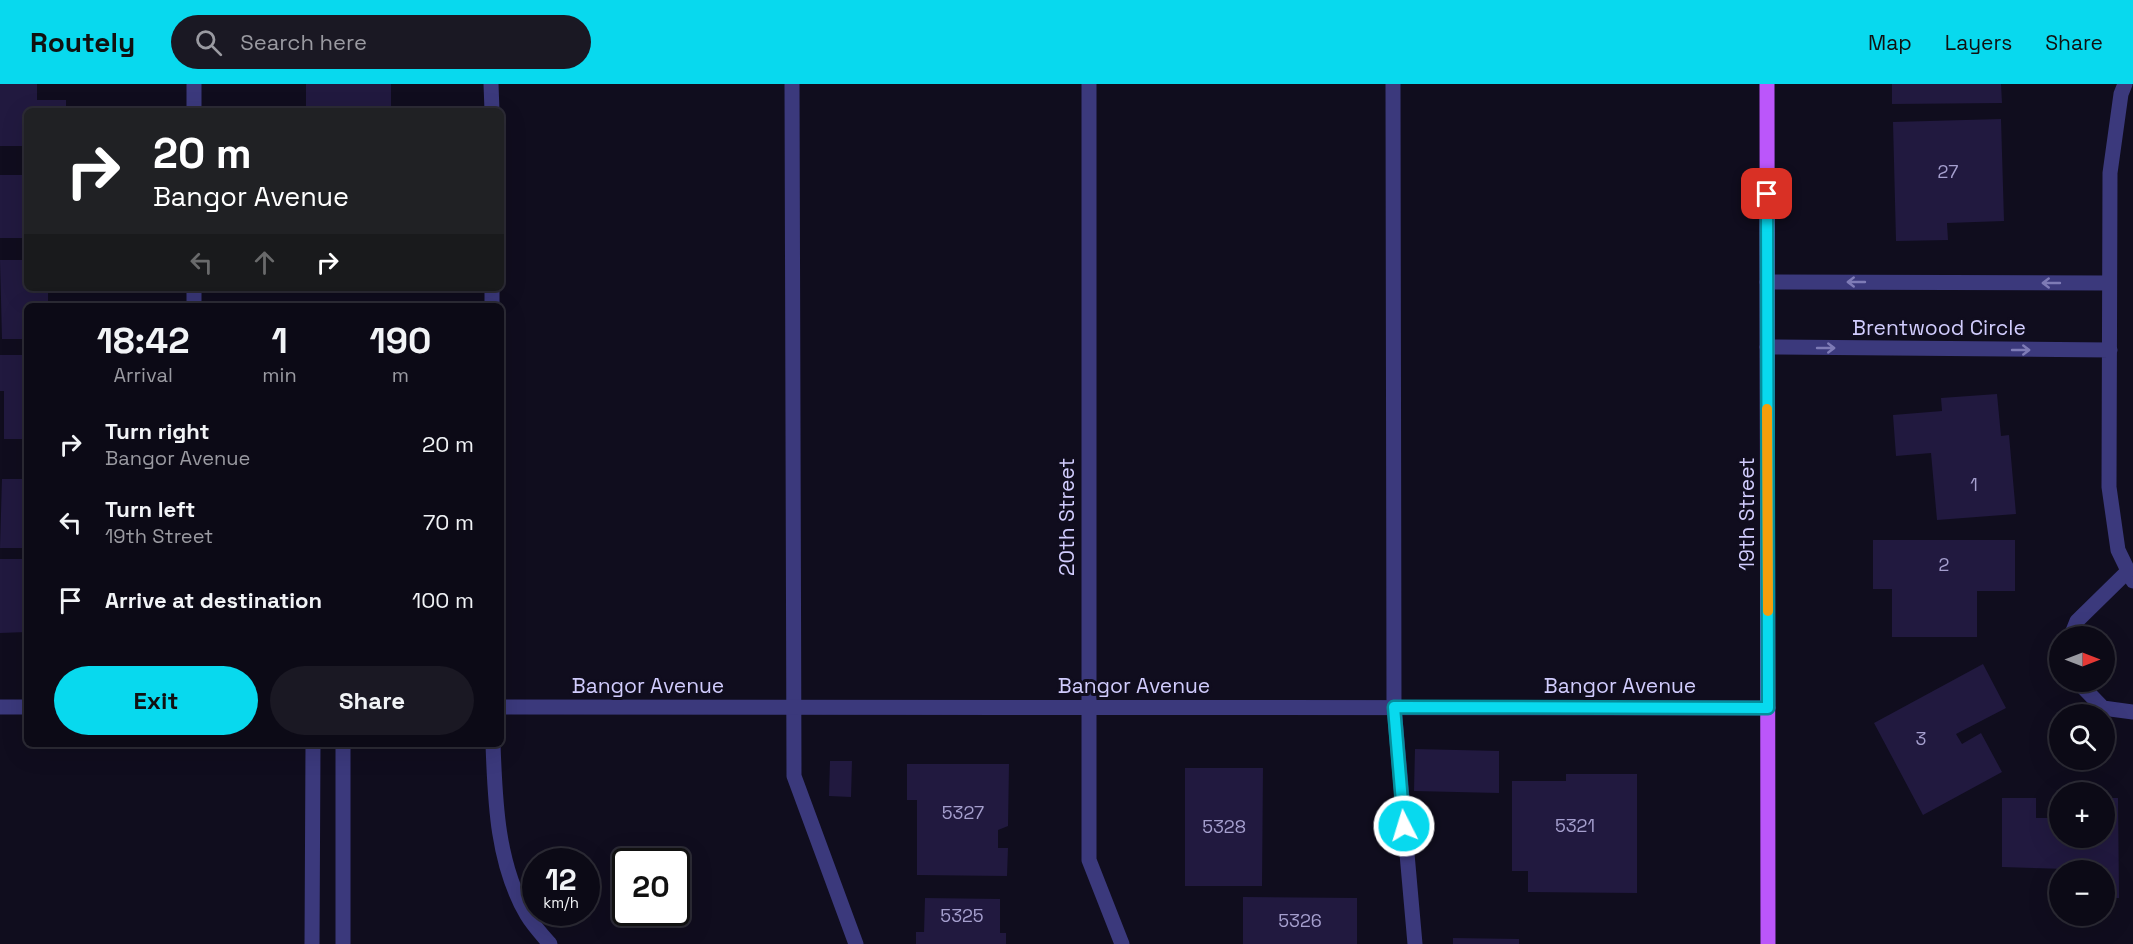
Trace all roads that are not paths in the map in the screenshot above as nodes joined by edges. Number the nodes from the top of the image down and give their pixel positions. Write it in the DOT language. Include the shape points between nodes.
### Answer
graph roads {
  1 [pos="194,84"];
  2 [pos="492,84"];
  3 [pos="792,84"];
  4 [pos="1089,84"];
  5 [pos="1393,84"];
  6 [pos="1767,84"];
  7 [pos="2126,84"];
  8 [pos="194,108"];
  9 [pos="492,108"];
  10 [pos="1767,282"];
  11 [pos="2109,283"];
  12 [pos="1767,347"];
  13 [pos="2110,350"];
  14 [pos="2131,576"];
  15 [pos="2075,626"];
  16 [pos="2088,692"];
  17 [pos="24,707"];
  18 [pos="504,707"];
  19 [pos="794,707"];
  20 [pos="1088,707"];
  21 [pos="1394,707"];
  22 [pos="0,708"];
  23 [pos="1768,708"];
  24 [pos="2133,712"];
  25 [pos="313,747"];
  26 [pos="344,747"];
  27 [pos="493,747"];
  28 [pos="312,944"];
  29 [pos="344,944"];
  30 [pos="550,944"];
  31 [pos="856,944"];
  32 [pos="1122,944"];
  33 [pos="1415,944"];
  34 [pos="1768,944"];
  1 -- 8 [label="street"];
  2 -- 9 [label="street"];
  3 -- 19 [label="street"];
  4 -- 20 [label="street, 20th Street"];
  5 -- 21 [label="street"];
  6 -- 10 [label="main road, 19th Street"];
  7 -- 11 [label="street" via="2121,94 2110,173"];
  11 -- 10 [label="street, one-way"];
  10 -- 12 [label="main road, 19th Street"];
  11 -- 13 [label="street"];
  12 -- 13 [label="street, Brentwood Circle, one-way"];
  12 -- 23 [label="main road, 19th Street"];
  13 -- 14 [label="street" via="2109,487 2118,550"];
  14 -- 15 [label="street"];
  16 -- 24 [label="street" via="2103,708"];
  17 -- 22 [label="street"];
  18 -- 19 [label="street, Bangor Avenue"];
  19 -- 20 [label="street, Bangor Avenue"];
  19 -- 31 [label="street" via="794,776"];
  20 -- 21 [label="street, Bangor Avenue"];
  20 -- 32 [label="street, 20th Street" via="1089,860"];
  21 -- 23 [label="street, Bangor Avenue"];
  21 -- 33 [label="street"];
  23 -- 34 [label="main road, 19th Street"];
  25 -- 28 [label="street"];
  26 -- 29 [label="street"];
  27 -- 30 [label="street" via="495,799 506,866 527,915"];
}
